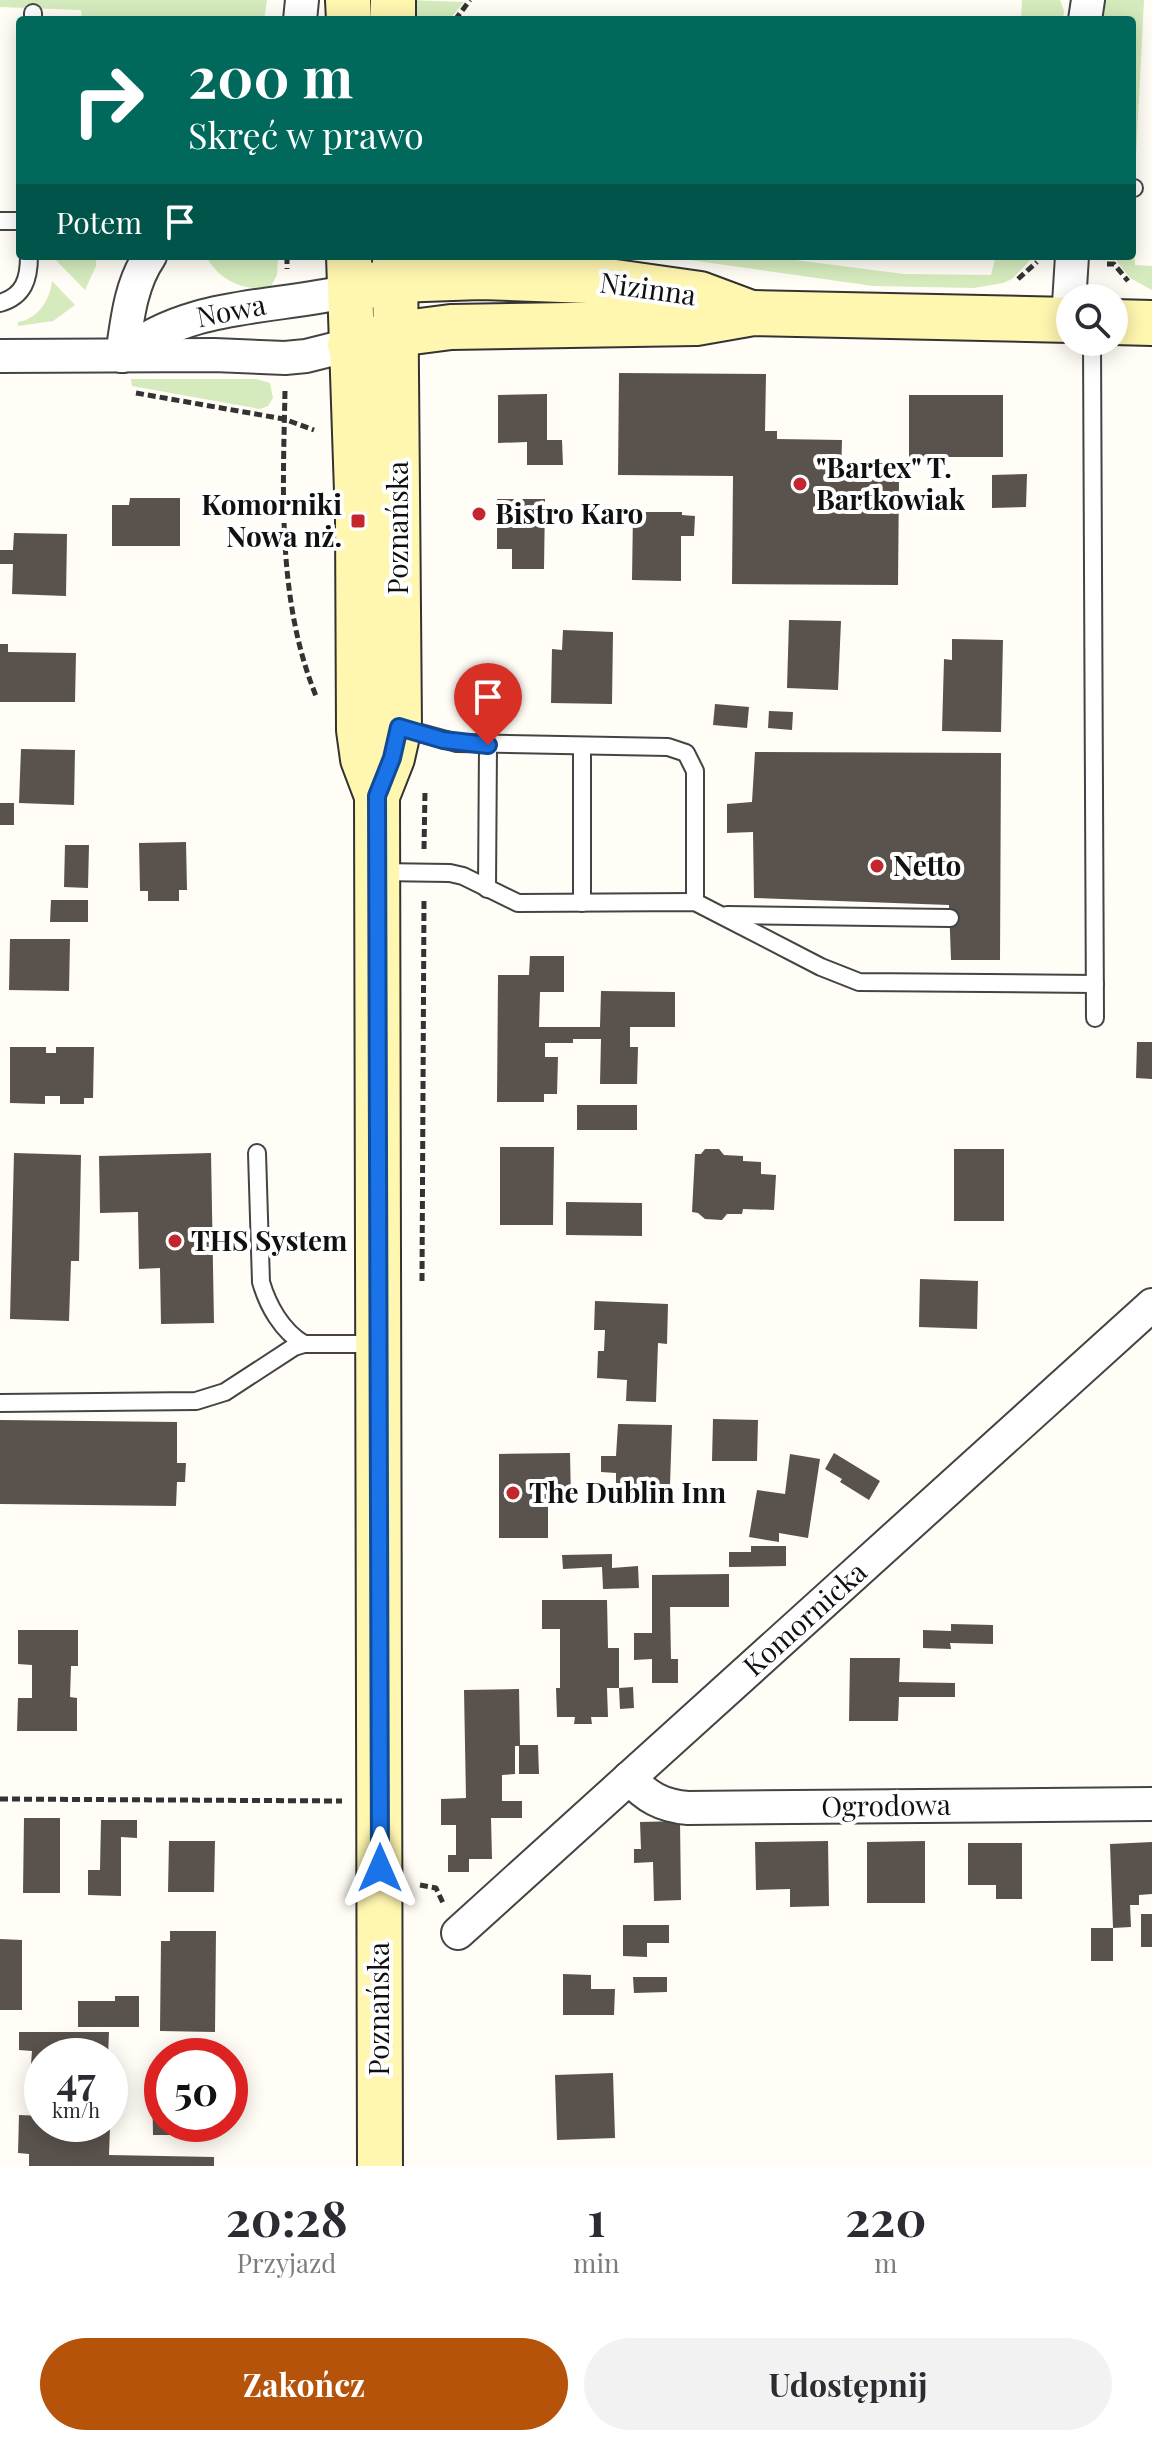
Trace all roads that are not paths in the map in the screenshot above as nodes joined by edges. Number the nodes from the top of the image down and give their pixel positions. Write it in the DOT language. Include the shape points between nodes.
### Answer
graph roads {
  1 [pos="29,260"];
  2 [pos="148,260"];
  3 [pos="1072,260"];
  4 [pos="396,268"];
  5 [pos="349,273"];
  6 [pos="1074,284"];
  7 [pos="0,303"];
  8 [pos="753,313"];
  9 [pos="1128,322"];
  10 [pos="1152,323"];
  11 [pos="1056,326"];
  12 [pos="397,334"];
  13 [pos="350,345"];
  14 [pos="0,356"];
  15 [pos="122,356"];
  16 [pos="1078,356"];
  17 [pos="412,732"];
  18 [pos="488,745"];
  19 [pos="582,746"];
  20 [pos="377,796"];
  21 [pos="378,872"];
  22 [pos="487,889"];
  23 [pos="695,902"];
  24 [pos="582,903"];
  25 [pos="721,915"];
  26 [pos="950,918"];
  27 [pos="1095,984"];
  28 [pos="1095,1018"];
  29 [pos="257,1153"];
  30 [pos="1152,1305"];
  31 [pos="379,1343"];
  32 [pos="304,1344"];
  33 [pos="0,1403"];
  34 [pos="629,1778"];
  35 [pos="1152,1804"];
  36 [pos="458,1933"];
  37 [pos="380,2166"];
  1 -- 7 [label="lane" via="26,283"];
  2 -- 15 [label="street" via="132,297"];
  3 -- 6 [label="street"];
  4 -- 5 [label="main road, Nizinna"];
  4 -- 8 [label="main road, Nizinna" via="615,282 700,294"];
  4 -- 12 [label="main road, Poznańska"];
  5 -- 13 [label="main road, Poznańska"];
  5 -- 15 [label="street, Nowa" via="162,329"];
  8 -- 11 [label="main road, Nizinna"];
  8 -- 12 [label="main road, Nizinna" via="696,323 481,325"];
  9 -- 10 [label="main road"];
  12 -- 13 [label="main road, Nizinna"];
  12 -- 17 [label="main road, Poznańska"];
  13 -- 15 [label="street, Nowa" via="285,358"];
  13 -- 20 [label="main road, Poznańska" via="359,730"];
  14 -- 15 [label="street, Nowa"];
  16 -- 27 [label="lane"];
  17 -- 18 [label="lane"];
  17 -- 20 [label="main road, Poznańska" via="392,758"];
  18 -- 19 [label="lane"];
  18 -- 22 [label="lane"];
  19 -- 23 [label="lane" via="668,747 692,761"];
  19 -- 24 [label="lane"];
  20 -- 21 [label="main road, Poznańska"];
  21 -- 22 [label="lane" via="463,876"];
  21 -- 31 [label="main road, Poznańska"];
  22 -- 24 [label="lane" via="518,903"];
  23 -- 24 [label="lane"];
  23 -- 25 [label="lane"];
  25 -- 26 [label="lane"];
  25 -- 27 [label="lane" via="859,982"];
  27 -- 28 [label="lane"];
  29 -- 32 [label="lane" via="261,1282 286,1331"];
  30 -- 34 [label="street, Komornicka"];
  31 -- 32 [label="lane"];
  31 -- 37 [label="main road, Poznańska"];
  32 -- 33 [label="lane" via="225,1392 196,1401"];
  34 -- 35 [label="street, Ogrodowa" via="661,1804 688,1808"];
  34 -- 36 [label="street, Komornicka"];
}
